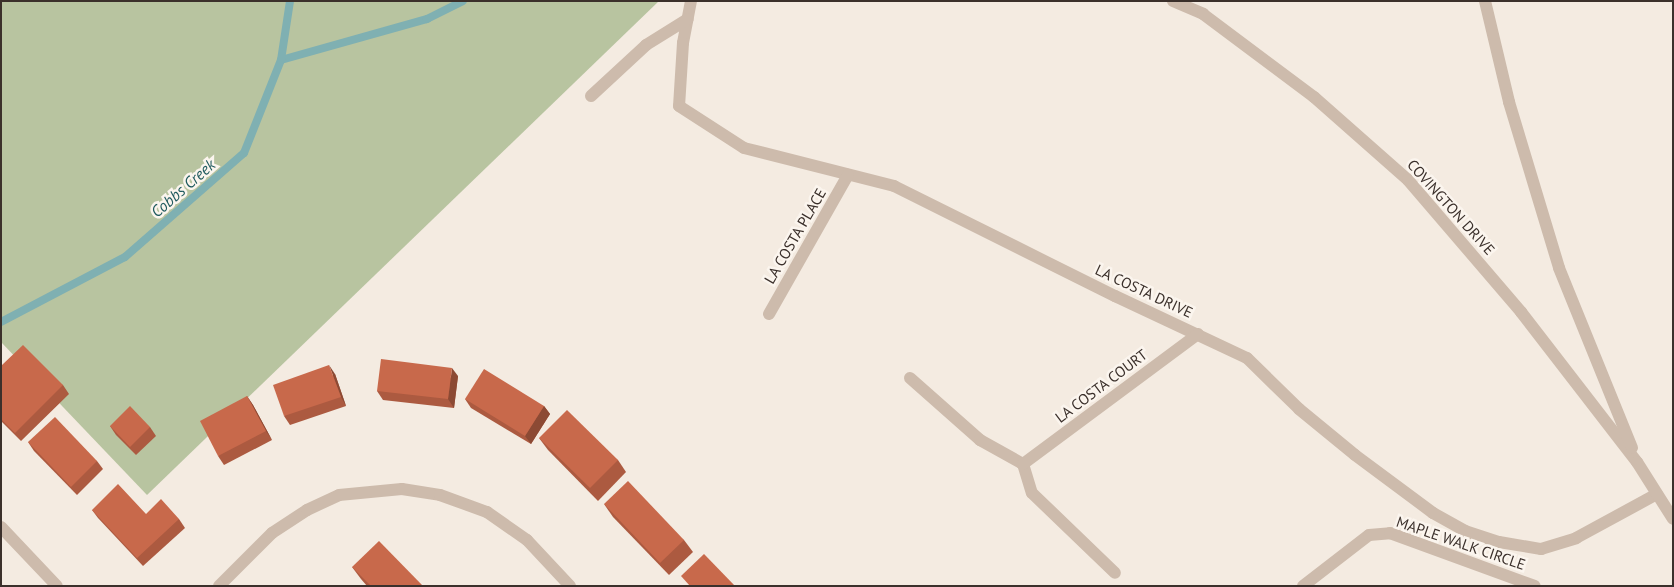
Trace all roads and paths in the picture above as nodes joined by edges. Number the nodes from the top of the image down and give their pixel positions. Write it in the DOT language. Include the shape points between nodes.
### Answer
graph roads {
  1 [pos="691,1"];
  2 [pos="1173,1"];
  3 [pos="1486,1"];
  4 [pos="688,20"];
  5 [pos="591,96"];
  6 [pos="848,175"];
  7 [pos="769,314"];
  8 [pos="1198,334"];
  9 [pos="910,378"];
  10 [pos="1637,462"];
  11 [pos="1023,464"];
  12 [pos="1657,494"];
  13 [pos="1673,519"];
  14 [pos="1,527"];
  15 [pos="1114,573"];
  16 [pos="57,586"];
  17 [pos="219,586"];
  18 [pos="570,586"];
  19 [pos="1303,586"];
  20 [pos="1535,586"];
  1 -- 4 [label="street, LA COSTA DRIVE"];
  2 -- 10 [label="street, COVINGTON DRIVE" via="1202,14 1314,97 1408,180 1521,312"];
  3 -- 10 [label="street, COVINGTON DRIVE" via="1509,102 1559,268"];
  4 -- 5 [label="street" via="646,46"];
  4 -- 6 [label="street, LA COSTA DRIVE" via="683,43 679,106 744,148"];
  6 -- 7 [label="street, LA COSTA PLACE"];
  6 -- 8 [label="street, LA COSTA DRIVE" via="894,186"];
  8 -- 11 [label="street, LA COSTA COURT"];
  8 -- 12 [label="street, LA COSTA DRIVE" via="1247,358 1299,409 1355,455 1433,513 1465,531 1499,542 1542,549 1576,538"];
  9 -- 11 [label="street" via="980,440"];
  10 -- 12 [label="street, COVINGTON DRIVE"];
  11 -- 15 [label="street" via="1032,494"];
  12 -- 13 [label="street, COVINGTON DRIVE"];
  14 -- 16 [label="street"];
  17 -- 18 [label="street" via="272,533 307,510 340,496 402,489 440,495 487,512 527,540"];
  19 -- 20 [label="street, MAPLE WALK CIRCLE" via="1369,535 1390,533"];
}
